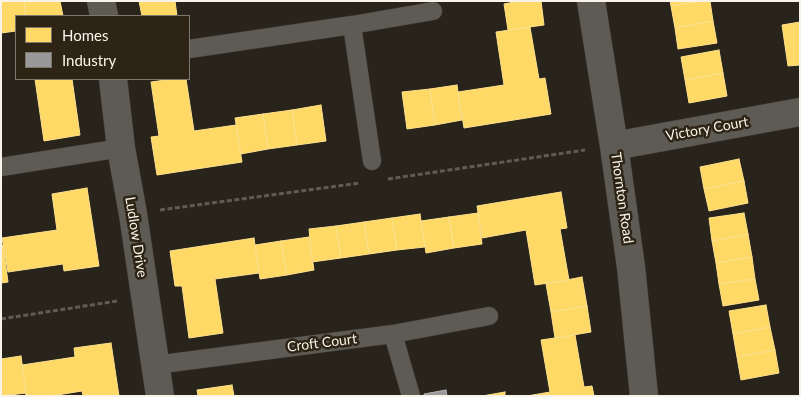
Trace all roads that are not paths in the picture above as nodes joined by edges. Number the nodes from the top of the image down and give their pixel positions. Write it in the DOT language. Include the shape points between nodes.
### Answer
graph roads {
  1 [pos="101,1"];
  2 [pos="591,1"];
  3 [pos="432,12"];
  4 [pos="104,15"];
  5 [pos="352,25"];
  6 [pos="190,48"];
  7 [pos="113,80"];
  8 [pos="800,112"];
  9 [pos="614,146"];
  10 [pos="121,148"];
  11 [pos="372,161"];
  12 [pos="1,167"];
  13 [pos="489,316"];
  14 [pos="393,334"];
  15 [pos="155,365"];
  16 [pos="160,396"];
  17 [pos="411,396"];
  18 [pos="644,396"];
  1 -- 4 [label="street"];
  2 -- 9 [label="street, Thornton Road"];
  3 -- 5 [label="lane"];
  5 -- 6 [label="lane"];
  5 -- 11 [label="lane"];
  7 -- 10 [label="street, Ludlow Drive"];
  8 -- 9 [label="street, Victory Court"];
  9 -- 18 [label="street, Thornton Road"];
  10 -- 12 [label="lane"];
  10 -- 15 [label="street, Ludlow Drive"];
  13 -- 14 [label="lane, Croft Court"];
  14 -- 15 [label="lane, Croft Court"];
  14 -- 17 [label="lane"];
  15 -- 16 [label="street, Ludlow Drive"];
}
